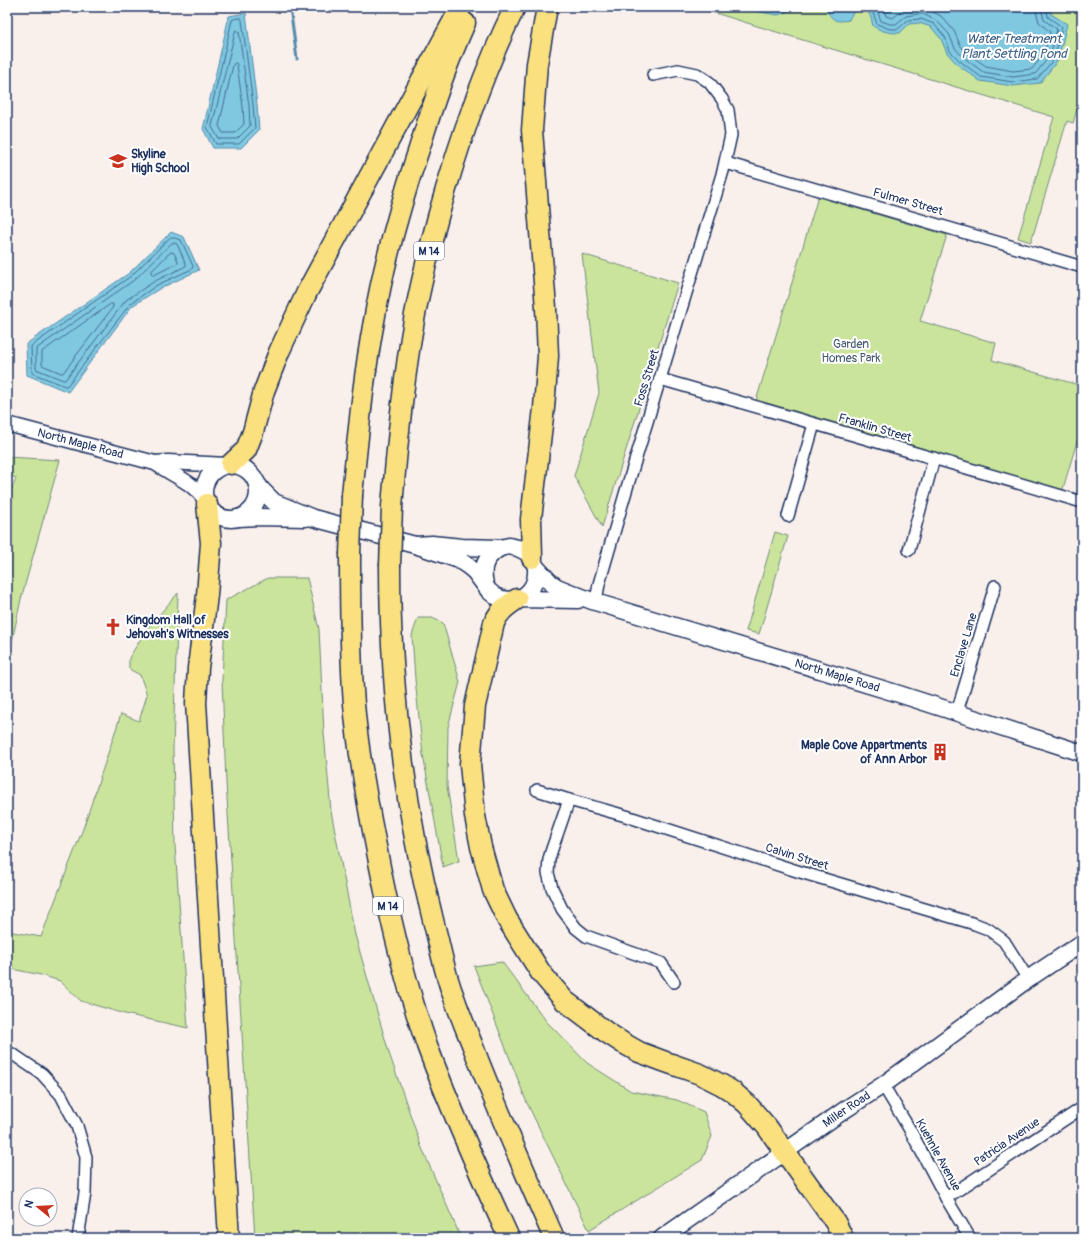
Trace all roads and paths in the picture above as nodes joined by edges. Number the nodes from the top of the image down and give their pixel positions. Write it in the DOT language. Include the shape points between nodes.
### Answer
graph roads {
  1 [pos="461,7"];
  2 [pos="472,7"];
  3 [pos="515,7"];
  4 [pos="547,7"];
  5 [pos="653,75"];
  6 [pos="726,163"];
  7 [pos="1082,267"];
  8 [pos="660,379"];
  9 [pos="7,424"];
  10 [pos="814,424"];
  11 [pos="934,458"];
  12 [pos="155,464"];
  13 [pos="229,465"];
  14 [pos="256,482"];
  15 [pos="206,501"];
  16 [pos="1082,502"];
  17 [pos="788,516"];
  18 [pos="238,518"];
  19 [pos="313,518"];
  20 [pos="415,545"];
  21 [pos="500,548"];
  22 [pos="909,550"];
  23 [pos="534,562"];
  24 [pos="485,584"];
  25 [pos="995,586"];
  26 [pos="518,599"];
  27 [pos="594,601"];
  28 [pos="957,712"];
  29 [pos="1082,753"];
  30 [pos="537,790"];
  31 [pos="569,800"];
  32 [pos="1082,943"];
  33 [pos="1028,979"];
  34 [pos="674,982"];
  35 [pos="7,1052"];
  36 [pos="883,1085"];
  37 [pos="1082,1108"];
  38 [pos="785,1152"];
  39 [pos="946,1198"];
  40 [pos="78,1238"];
  41 [pos="228,1238"];
  42 [pos="509,1238"];
  43 [pos="554,1238"];
  44 [pos="662,1238"];
  45 [pos="842,1238"];
  46 [pos="970,1238"];
  1 -- 13 [label="highway" via="307,292 279,352 246,450"];
  2 -- 42 [label="highway, M 14, bridge" via="430,115 402,199 384,270 361,401 352,495 350,614 354,705 368,808 401,962 428,1047 460,1131"];
  3 -- 43 [label="highway, M 14, bridge" via="466,123 429,251 414,319 397,439 392,506 390,611 394,693 408,798 422,877 451,991 492,1097"];
  4 -- 23 [label="highway" via="537,64 532,130 548,356 531,519"];
  5 -- 6 [label="street, Foss Street" via="678,70 697,74 709,82 728,110 731,135"];
  6 -- 7 [label="street, Fulmer Street"];
  6 -- 8 [label="street, Foss Street"];
  8 -- 10 [label="street, Franklin Street"];
  8 -- 27 [label="street, Foss Street"];
  9 -- 12 [label="street, North Maple Road"];
  10 -- 11 [label="street, Franklin Street"];
  10 -- 17 [label="street"];
  11 -- 16 [label="street, Franklin Street"];
  11 -- 22 [label="street"];
  12 -- 13 [label="street, North Maple Road" via="168,462"];
  12 -- 15 [label="street, North Maple Road" via="198,490"];
  13 -- 14 [label="main road" via="247,470"];
  13 -- 15 [label="main road" via="220,467 208,477 204,491"];
  14 -- 18 [label="main road" via="258,491 252,508"];
  14 -- 19 [label="main road, North Maple Road" via="274,502"];
  15 -- 18 [label="main road" via="212,511 220,516 228,519"];
  15 -- 41 [label="highway" via="210,543 196,703"];
  18 -- 19 [label="main road, North Maple Road"];
  19 -- 20 [label="main road, North Maple Road"];
  20 -- 21 [label="main road, North Maple Road"];
  20 -- 24 [label="main road, North Maple Road" via="459,560"];
  21 -- 23 [label="main road, North Maple Road" via="518,548 526,552"];
  21 -- 24 [label="main road" via="485,563"];
  23 -- 26 [label="main road" via="537,574 535,582 526,595"];
  23 -- 27 [label="main road, North Maple Road" via="544,577 557,588"];
  24 -- 26 [label="main road, North Maple Road" via="495,596 509,600"];
  25 -- 28 [label="street, Enclave Lane"];
  26 -- 27 [label="main road, North Maple Road"];
  26 -- 38 [label="highway" via="501,611 494,623 474,706 470,764 481,847 493,890 507,919 537,967 565,1001 606,1032 639,1052 722,1084 747,1104"];
  27 -- 28 [label="main road, North Maple Road"];
  28 -- 29 [label="main road, North Maple Road"];
  30 -- 31 [label="street, Calvin Street"];
  31 -- 33 [label="street, Calvin Street" via="988,929 1004,941"];
  31 -- 34 [label="street" via="549,859 548,873 562,909 576,928 586,936 661,963"];
  32 -- 33 [label="main road, Miller Road"];
  33 -- 36 [label="main road, Miller Road"];
  35 -- 40 [label="street" via="42,1074 61,1095 77,1126 86,1157 85,1193"];
  36 -- 38 [label="main road, Miller Road"];
  36 -- 39 [label="street, Kuehnle Avenue"];
  37 -- 39 [label="street, Patricia Avenue"];
  38 -- 44 [label="main road, Miller Road"];
  38 -- 45 [label="highway" via="834,1222"];
  39 -- 46 [label="street, Kuehnle Avenue"];
}
